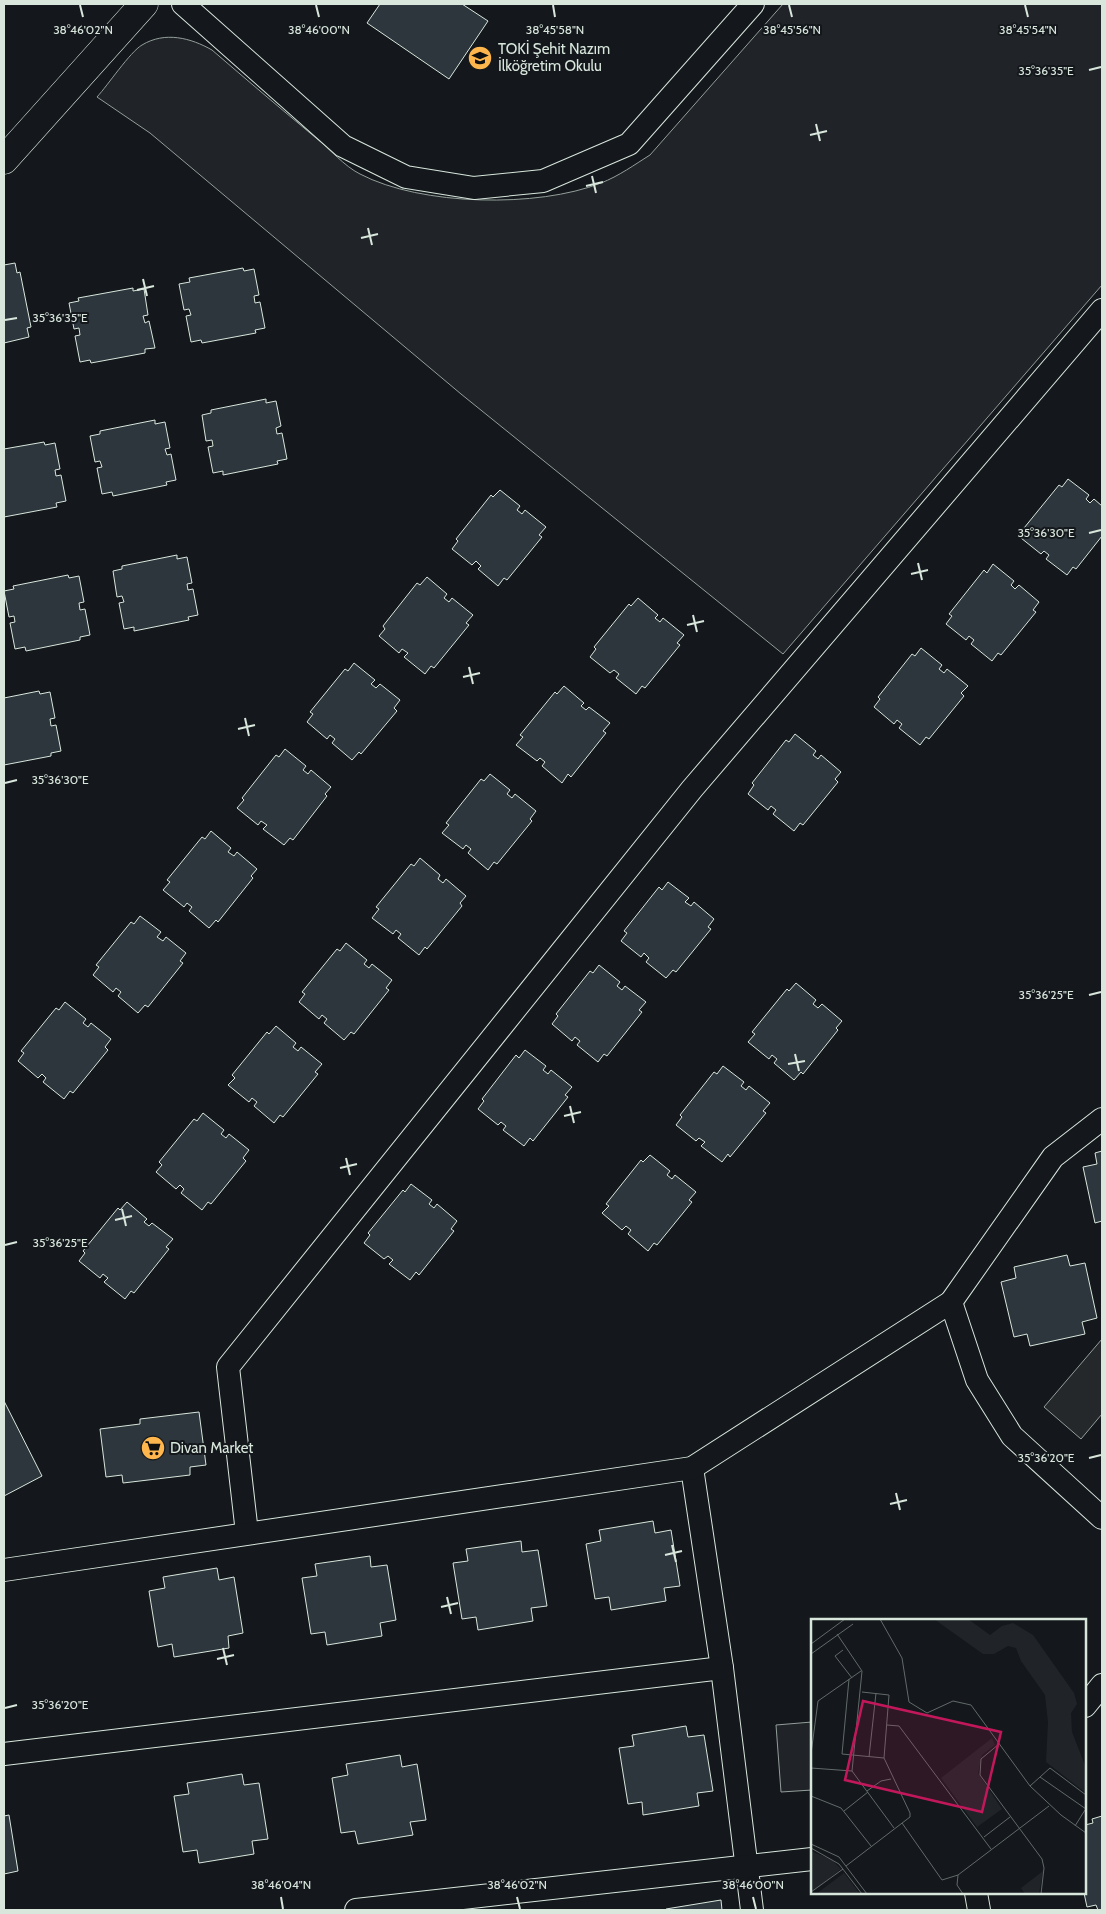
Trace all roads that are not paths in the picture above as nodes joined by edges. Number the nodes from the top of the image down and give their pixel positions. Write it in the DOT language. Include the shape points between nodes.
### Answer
graph roads {
  1 [pos="144,4"];
  2 [pos="183,4"];
  3 [pos="753,4"];
  4 [pos="4,160"];
  5 [pos="1102,310"];
  6 [pos="1102,1119"];
  7 [pos="951,1302"];
  8 [pos="692,1468"];
  9 [pos="1102,1518"];
  10 [pos="247,1533"];
  11 [pos="4,1570"];
  12 [pos="722,1668"];
  13 [pos="1102,1685"];
  14 [pos="1086,1705"];
  15 [pos="4,1754"];
  16 [pos="811,1859"];
  17 [pos="748,1865"];
  18 [pos="976,1894"];
  19 [pos="356,1910"];
  20 [pos="752,1910"];
  21 [pos="979,1910"];
  1 -- 4 [label="street"];
  2 -- 3 [label="street" via="343,146 406,177 474,188 543,181 629,144"];
  5 -- 10 [label="street" via="692,789 228,1367"];
  6 -- 7 [label="street" via="1053,1157"];
  7 -- 8 [label="street"];
  7 -- 9 [label="street" via="977,1380 1012,1436"];
  8 -- 10 [label="street"];
  8 -- 12 [label="street"];
  10 -- 11 [label="street"];
  12 -- 15 [label="street"];
  12 -- 17 [label="street"];
  13 -- 14 [label="street"];
  16 -- 17 [label="street"];
  17 -- 19 [label="street"];
  17 -- 20 [label="street"];
  18 -- 21 [label="street"];
}
